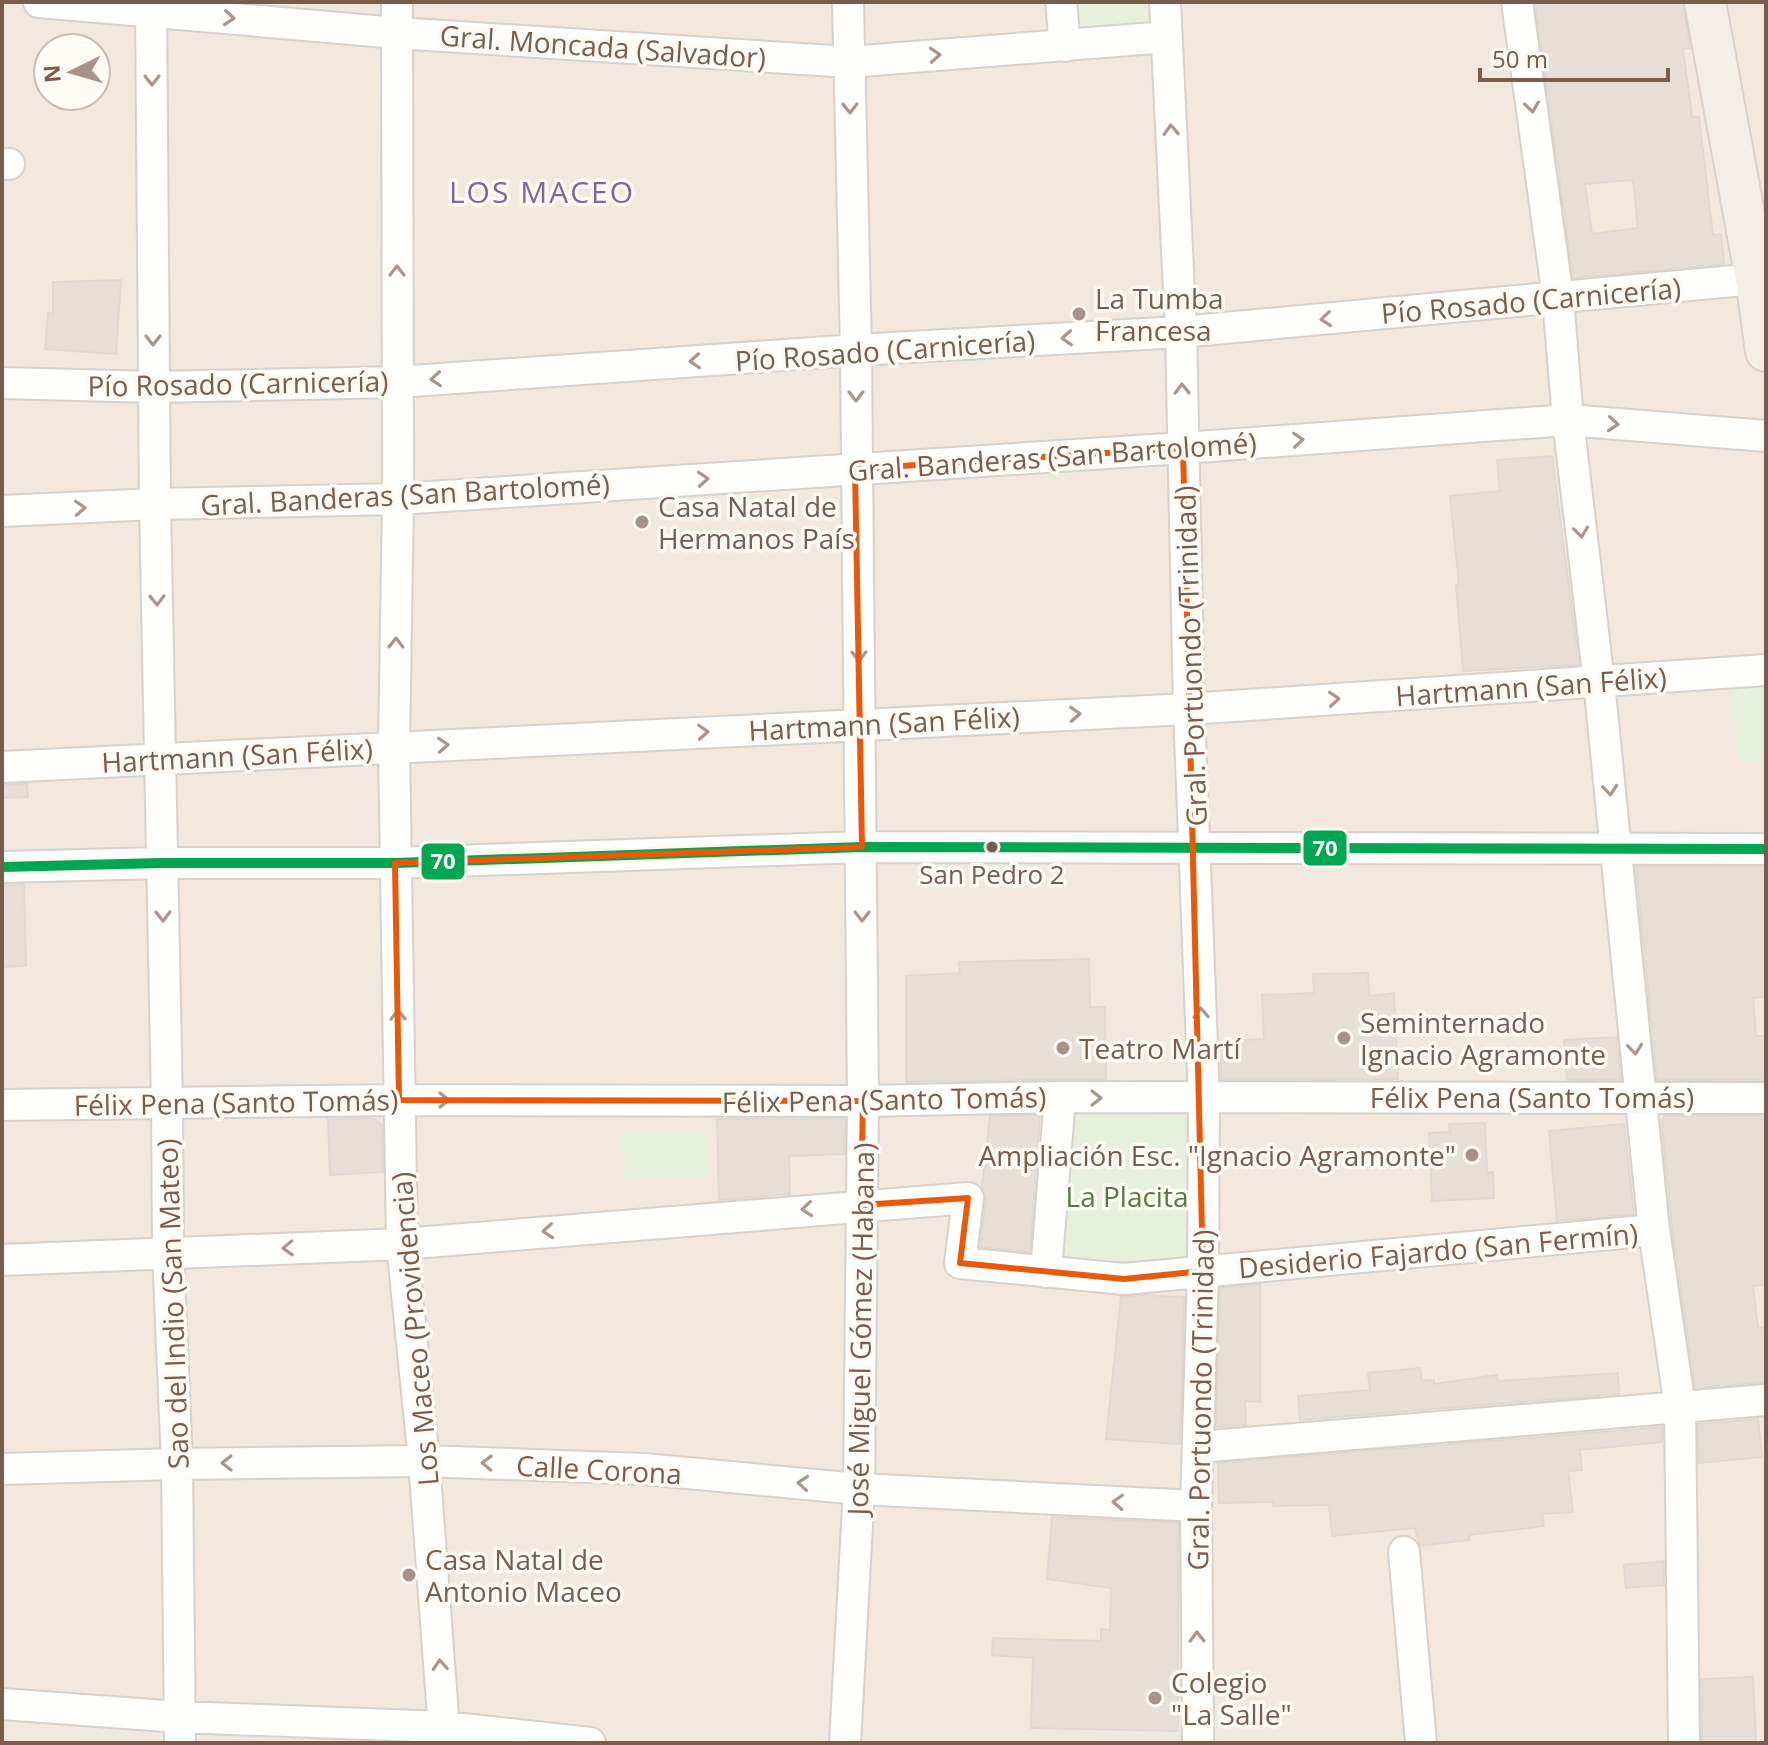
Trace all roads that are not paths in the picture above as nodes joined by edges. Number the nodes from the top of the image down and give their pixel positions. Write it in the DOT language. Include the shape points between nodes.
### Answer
graph roads {
  1 [pos="39,2"];
  2 [pos="397,2"];
  3 [pos="848,2"];
  4 [pos="1061,2"];
  5 [pos="1165,2"];
  6 [pos="1517,2"];
  7 [pos="1705,2"];
  8 [pos="151,6"];
  9 [pos="397,33"];
  10 [pos="1167,37"];
  11 [pos="1065,46"];
  12 [pos="849,62"];
  13 [pos="1761,278"];
  14 [pos="1558,298"];
  15 [pos="1181,332"];
  16 [pos="856,350"];
  17 [pos="1766,351"];
  18 [pos="397,382"];
  19 [pos="2,383"];
  20 [pos="153,387"];
  21 [pos="1568,420"];
  22 [pos="1766,436"];
  23 [pos="1183,448"];
  24 [pos="855,469"];
  25 [pos="398,499"];
  26 [pos="155,504"];
  27 [pos="2,511"];
  28 [pos="1766,670"];
  29 [pos="1599,682"];
  30 [pos="1189,709"];
  31 [pos="860,725"];
  32 [pos="394,747"];
  33 [pos="161,760"];
  34 [pos="2,767"];
  35 [pos="862,847"];
  36 [pos="1196,849"];
  37 [pos="1615,849"];
  38 [pos="1766,849"];
  39 [pos="161,863"];
  40 [pos="395,863"];
  41 [pos="2,867"];
  42 [pos="1640,1096"];
  43 [pos="1060,1097"];
  44 [pos="1766,1098"];
  45 [pos="1204,1099"];
  46 [pos="399,1100"];
  47 [pos="863,1101"];
  48 [pos="2,1105"];
  49 [pos="167,1105"];
  50 [pos="861,1205"];
  51 [pos="1654,1230"];
  52 [pos="402,1244"];
  53 [pos="168,1253"];
  54 [pos="2,1260"];
  55 [pos="1203,1271"];
  56 [pos="1046,1272"];
  57 [pos="1766,1400"];
  58 [pos="1680,1407"];
  59 [pos="1198,1447"];
  60 [pos="424,1461"];
  61 [pos="177,1464"];
  62 [pos="2,1469"];
  63 [pos="859,1489"];
  64 [pos="1196,1506"];
  65 [pos="1404,1552"];
  66 [pos="2,1704"];
  67 [pos="180,1730"];
  68 [pos="445,1735"];
  69 [pos="590,1743"];
  70 [pos="845,1743"];
  71 [pos="1198,1743"];
  72 [pos="1421,1743"];
  73 [pos="1684,1743"];
  1 -- 8 [label="street, Gral. Moncada (Salvador)"];
  2 -- 9 [label="street, Los Maceo (Providencia)"];
  3 -- 12 [label="street, José Miguel Gómez (Habana)"];
  4 -- 11 [label="street"];
  5 -- 10 [label="street, Gral. Portuondo (Trinidad)"];
  6 -- 14 [label="street, one-way"];
  7 -- 13 [label="main road"];
  8 -- 9 [label="street, Gral. Moncada (Salvador), one-way"];
  8 -- 20 [label="street, Sao del Indio (San Mateo), one-way"];
  9 -- 12 [label="street, Gral. Moncada (Salvador)"];
  18 -- 9 [label="street, Los Maceo (Providencia), one-way"];
  10 -- 11 [label="street, Gral. Moncada (Salvador)"];
  15 -- 10 [label="street, Gral. Portuondo (Trinidad), one-way"];
  12 -- 11 [label="street, Gral. Moncada (Salvador), one-way"];
  12 -- 16 [label="street, José Miguel Gómez (Habana), one-way"];
  13 -- 14 [label="street, Pío Rosado (Carnicería)"];
  13 -- 17 [label="main road"];
  14 -- 15 [label="street, Pío Rosado (Carnicería), one-way"];
  14 -- 21 [label="street"];
  15 -- 16 [label="street, Pío Rosado (Carnicería), one-way"];
  23 -- 15 [label="street, Gral. Portuondo (Trinidad), one-way"];
  16 -- 18 [label="street, Pío Rosado (Carnicería), one-way"];
  16 -- 24 [label="street, José Miguel Gómez (Habana), one-way"];
  18 -- 20 [label="street, Pío Rosado (Carnicería)"];
  18 -- 25 [label="street, Los Maceo (Providencia)"];
  19 -- 20 [label="street, Pío Rosado (Carnicería)"];
  20 -- 26 [label="street, Sao del Indio (San Mateo)"];
  21 -- 22 [label="street, Gral. Banderas (San Bartolomé), one-way"];
  23 -- 21 [label="street, Gral. Banderas (San Bartolomé), one-way"];
  21 -- 29 [label="street, one-way"];
  23 -- 24 [label="street, Gral. Banderas (San Bartolomé)"];
  23 -- 30 [label="street, Gral. Portuondo (Trinidad)"];
  25 -- 24 [label="street, Gral. Banderas (San Bartolomé), one-way"];
  24 -- 31 [label="street, José Miguel Gómez (Habana), one-way"];
  25 -- 26 [label="street, Gral. Banderas (San Bartolomé)"];
  32 -- 25 [label="street, Los Maceo (Providencia), one-way"];
  27 -- 26 [label="street, Gral. Banderas (San Bartolomé), one-way"];
  26 -- 33 [label="street, Sao del Indio (San Mateo), one-way"];
  28 -- 29 [label="street, Hartmann (San Félix)"];
  30 -- 29 [label="street, Hartmann (San Félix), one-way"];
  29 -- 37 [label="street, one-way"];
  31 -- 30 [label="street, Hartmann (San Félix), one-way"];
  30 -- 36 [label="street, Gral. Portuondo (Trinidad)"];
  32 -- 31 [label="street, Hartmann (San Félix), one-way"];
  31 -- 35 [label="street, José Miguel Gómez (Habana)"];
  32 -- 33 [label="street, Hartmann (San Félix)"];
  32 -- 40 [label="street, Los Maceo (Providencia)"];
  33 -- 34 [label="street, Hartmann (San Félix)"];
  33 -- 39 [label="street, Sao del Indio (San Mateo)"];
  35 -- 36 [label="street"];
  35 -- 40 [label="street"];
  35 -- 47 [label="street, José Miguel Gómez (Habana), one-way"];
  36 -- 37 [label="street"];
  45 -- 36 [label="street, Gral. Portuondo (Trinidad), one-way"];
  37 -- 38 [label="street"];
  37 -- 42 [label="street, one-way"];
  39 -- 40 [label="street"];
  39 -- 41 [label="street"];
  39 -- 49 [label="street, Sao del Indio (San Mateo), one-way"];
  46 -- 40 [label="street, Los Maceo (Providencia), one-way"];
  42 -- 44 [label="street, Félix Pena (Santo Tomás)"];
  42 -- 45 [label="street, Félix Pena (Santo Tomás)"];
  42 -- 51 [label="street"];
  43 -- 45 [label="street, Félix Pena (Santo Tomás), one-way"];
  43 -- 47 [label="street, Félix Pena (Santo Tomás)"];
  43 -- 56 [label="street"];
  45 -- 55 [label="street, Gral. Portuondo (Trinidad)"];
  46 -- 47 [label="street, Félix Pena (Santo Tomás), one-way"];
  46 -- 49 [label="street, Félix Pena (Santo Tomás)"];
  46 -- 52 [label="street, Los Maceo (Providencia)"];
  47 -- 50 [label="street, José Miguel Gómez (Habana)"];
  48 -- 49 [label="street, Félix Pena (Santo Tomás)"];
  49 -- 53 [label="street, Sao del Indio (San Mateo)"];
  50 -- 52 [label="street, Desiderio Fajardo (San Fermín), one-way"];
  50 -- 56 [label="street, Desiderio Fajardo (San Fermín)" via="968,1198 960,1263"];
  50 -- 63 [label="street, José Miguel Gómez (Habana)"];
  51 -- 55 [label="street, Desiderio Fajardo (San Fermín)"];
  51 -- 58 [label="street"];
  52 -- 53 [label="street, Desiderio Fajardo (San Fermín), one-way"];
  52 -- 60 [label="street, Los Maceo (Providencia)"];
  53 -- 54 [label="street, Desiderio Fajardo (San Fermín)"];
  53 -- 61 [label="street, Sao del Indio (San Mateo)"];
  55 -- 56 [label="street, Desiderio Fajardo (San Fermín)" via="1124,1279"];
  55 -- 59 [label="street, Gral. Portuondo (Trinidad)"];
  57 -- 58 [label="street"];
  58 -- 59 [label="street"];
  58 -- 73 [label="street"];
  59 -- 64 [label="street, Gral. Portuondo (Trinidad)"];
  60 -- 61 [label="street, Calle Corona, one-way"];
  63 -- 60 [label="street, Calle Corona, one-way" via="644,1469"];
  68 -- 60 [label="street, Los Maceo (Providencia), one-way"];
  61 -- 62 [label="street, Calle Corona"];
  61 -- 67 [label="street, Sao del Indio (San Mateo)"];
  64 -- 63 [label="street, Calle Corona, one-way"];
  63 -- 70 [label="street, José Miguel Gómez (Habana)"];
  71 -- 64 [label="street, Gral. Portuondo (Trinidad), one-way"];
  65 -- 72 [label="street"];
  66 -- 67 [label="street"];
  67 -- 68 [label="street"];
  68 -- 69 [label="street"];
}
